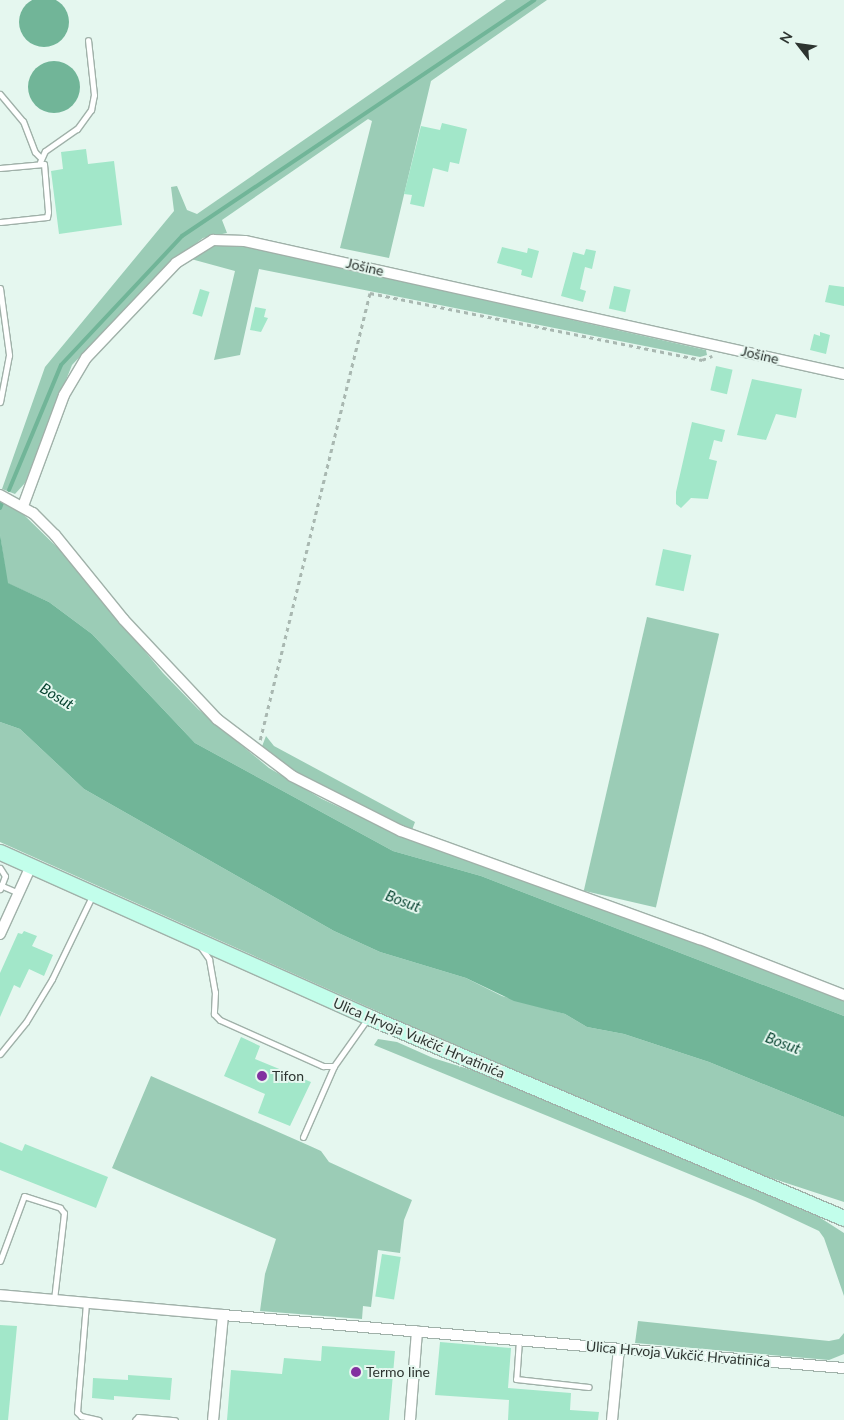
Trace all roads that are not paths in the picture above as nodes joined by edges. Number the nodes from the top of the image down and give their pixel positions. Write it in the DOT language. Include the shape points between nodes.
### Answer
graph roads {
  1 [pos="88,40"];
  2 [pos="0,94"];
  3 [pos="40,160"];
  4 [pos="0,168"];
  5 [pos="0,222"];
  6 [pos="0,288"];
  7 [pos="844,374"];
  8 [pos="0,402"];
  9 [pos="0,494"];
  10 [pos="23,506"];
  11 [pos="0,852"];
  12 [pos="31,866"];
  13 [pos="0,868"];
  14 [pos="1,887"];
  15 [pos="19,893"];
  16 [pos="93,894"];
  17 [pos="0,934"];
  18 [pos="197,941"];
  19 [pos="844,996"];
  20 [pos="369,1017"];
  21 [pos="0,1054"];
  22 [pos="334,1066"];
  23 [pos="303,1137"];
  24 [pos="843,1217"];
  25 [pos="0,1261"];
  26 [pos="0,1295"];
  27 [pos="54,1300"];
  28 [pos="86,1303"];
  29 [pos="223,1315"];
  30 [pos="418,1331"];
  31 [pos="519,1340"];
  32 [pos="618,1348"];
  33 [pos="844,1360"];
  34 [pos="839,1367"];
  35 [pos="589,1387"];
  36 [pos="77,1412"];
  37 [pos="74,1420"];
  38 [pos="99,1420"];
  39 [pos="135,1420"];
  40 [pos="175,1420"];
  41 [pos="213,1420"];
  42 [pos="410,1420"];
  43 [pos="612,1420"];
  1 -- 3 [label="lane" via="94,95 91,110 77,129"];
  2 -- 3 [label="lane" via="23,121"];
  3 -- 4 [label="lane"];
  3 -- 5 [label="lane" via="44,164 47,217"];
  6 -- 8 [label="lane" via="10,355"];
  7 -- 10 [label="street, Jošine" via="246,241 213,240 176,263 86,358 64,395"];
  9 -- 10 [label="street"];
  10 -- 19 [label="street" via="54,535 182,684 256,751 325,795 401,831 691,936"];
  11 -- 12 [label="main road, Ulica Hrvoja Vukčić Hrvatinića"];
  12 -- 15 [label="street"];
  12 -- 16 [label="main road, Ulica Hrvoja Vukčić Hrvatinića"];
  13 -- 14 [label="lane" via="5,876"];
  14 -- 15 [label="lane"];
  15 -- 17 [label="street"];
  16 -- 18 [label="main road, Ulica Hrvoja Vukčić Hrvatinića"];
  16 -- 21 [label="lane" via="52,979 26,1022"];
  18 -- 20 [label="main road, Ulica Hrvoja Vukčić Hrvatinića"];
  18 -- 22 [label="lane" via="209,959 214,1014 220,1020 324,1066"];
  20 -- 22 [label="lane"];
  20 -- 24 [label="main road, Ulica Hrvoja Vukčić Hrvatinića"];
  22 -- 23 [label="lane"];
  25 -- 27 [label="lane" via="24,1196 60,1208 64,1213"];
  26 -- 27 [label="street, Ulica Hrvoja Vukčić Hrvatinića"];
  27 -- 28 [label="street, Ulica Hrvoja Vukčić Hrvatinića"];
  28 -- 29 [label="street, Ulica Hrvoja Vukčić Hrvatinića"];
  28 -- 36 [label="lane"];
  29 -- 30 [label="street, Ulica Hrvoja Vukčić Hrvatinića"];
  29 -- 41 [label="street"];
  30 -- 31 [label="street, Ulica Hrvoja Vukčić Hrvatinića"];
  30 -- 42 [label="street"];
  31 -- 32 [label="street, Ulica Hrvoja Vukčić Hrvatinića"];
  31 -- 35 [label="lane" via="516,1379"];
  32 -- 34 [label="street, Ulica Hrvoja Vukčić Hrvatinića"];
  32 -- 43 [label="street"];
  33 -- 34 [label="street, Ulica Hrvoja Vukčić Hrvatinića"];
  36 -- 37 [label="lane"];
  36 -- 38 [label="lane"];
  39 -- 40 [label="lane" via="138,1417"];
}
